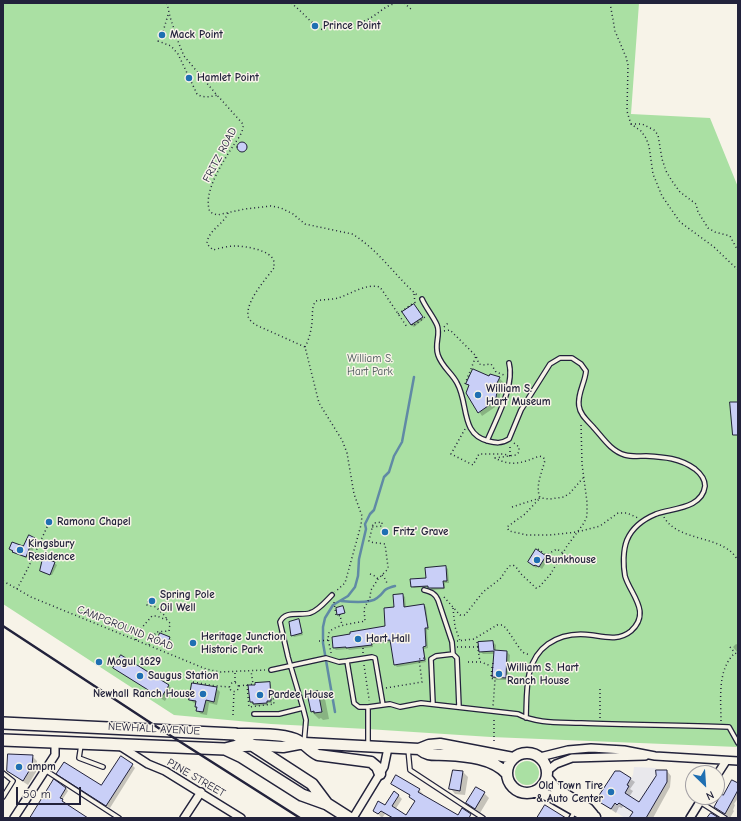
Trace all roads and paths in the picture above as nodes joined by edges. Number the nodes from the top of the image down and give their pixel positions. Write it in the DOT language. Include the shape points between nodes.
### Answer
graph roads {
  1 [pos="167,3"];
  2 [pos="291,3"];
  3 [pos="398,3"];
  4 [pos="404,3"];
  5 [pos="610,3"];
  6 [pos="411,9"];
  7 [pos="169,14"];
  8 [pos="182,52"];
  9 [pos="178,54"];
  10 [pos="217,95"];
  11 [pos="631,124"];
  12 [pos="228,213"];
  13 [pos="738,251"];
  14 [pos="738,270"];
  15 [pos="413,292"];
  16 [pos="422,299"];
  17 [pos="398,314"];
  18 [pos="420,321"];
  19 [pos="412,324"];
  20 [pos="407,327"];
  21 [pos="439,333"];
  22 [pos="305,347"];
  23 [pos="476,356"];
  24 [pos="508,363"];
  25 [pos="500,374"];
  26 [pos="465,384"];
  27 [pos="585,418"];
  28 [pos="466,427"];
  29 [pos="487,441"];
  30 [pos="510,456"];
  31 [pos="583,478"];
  32 [pos="540,498"];
  33 [pos="512,507"];
  34 [pos="663,513"];
  35 [pos="637,517"];
  36 [pos="48,525"];
  37 [pos="372,527"];
  38 [pos="577,532"];
  39 [pos="538,549"];
  40 [pos="563,553"];
  41 [pos="738,561"];
  42 [pos="370,574"];
  43 [pos="382,575"];
  44 [pos="378,579"];
  45 [pos="3,581"];
  46 [pos="388,586"];
  47 [pos="17,588"];
  48 [pos="424,590"];
  49 [pos="332,595"];
  50 [pos="436,595"];
  51 [pos="150,601"];
  52 [pos="453,608"];
  53 [pos="166,619"];
  54 [pos="342,626"];
  55 [pos="136,640"];
  56 [pos="328,640"];
  57 [pos="320,641"];
  58 [pos="460,641"];
  59 [pos="452,642"];
  60 [pos="477,642"];
  61 [pos="149,645"];
  62 [pos="452,647"];
  63 [pos="478,647"];
  64 [pos="730,647"];
  65 [pos="735,652"];
  66 [pos="453,654"];
  67 [pos="738,655"];
  68 [pos="434,657"];
  69 [pos="534,657"];
  70 [pos="364,658"];
  71 [pos="333,660"];
  72 [pos="347,661"];
  73 [pos="493,661"];
  74 [pos="468,662"];
  75 [pos="480,662"];
  76 [pos="291,666"];
  77 [pos="492,667"];
  78 [pos="271,670"];
  79 [pos="251,671"];
  80 [pos="235,672"];
  81 [pos="492,676"];
  82 [pos="193,682"];
  83 [pos="235,682"];
  84 [pos="247,685"];
  85 [pos="239,686"];
  86 [pos="600,686"];
  87 [pos="230,687"];
  88 [pos="380,689"];
  89 [pos="272,690"];
  90 [pos="234,691"];
  91 [pos="433,704"];
  92 [pos="383,705"];
  93 [pos="366,707"];
  94 [pos="459,707"];
  95 [pos="303,708"];
  96 [pos="495,712"];
  97 [pos="254,714"];
  98 [pos="233,715"];
  99 [pos="526,718"];
  100 [pos="3,723"];
  101 [pos="599,724"];
  102 [pos="720,726"];
  103 [pos="235,734"];
  104 [pos="3,740"];
  105 [pos="494,741"];
  106 [pos="55,742"];
  107 [pos="304,743"];
  108 [pos="738,743"];
  109 [pos="81,744"];
  110 [pos="118,745"];
  111 [pos="252,745"];
  112 [pos="368,747"];
  113 [pos="388,748"];
  114 [pos="225,749"];
  115 [pos="408,749"];
  116 [pos="420,749"];
  117 [pos="655,756"];
  118 [pos="540,757"];
  119 [pos="513,758"];
  120 [pos="726,761"];
  121 [pos="738,761"];
  122 [pos="723,765"];
  123 [pos="103,767"];
  124 [pos="45,770"];
  125 [pos="3,773"];
  126 [pos="380,774"];
  127 [pos="507,774"];
  128 [pos="547,775"];
  129 [pos="535,791"];
  130 [pos="201,792"];
  131 [pos="3,798"];
  132 [pos="327,804"];
  133 [pos="698,805"];
  134 [pos="708,805"];
  135 [pos="573,814"];
  136 [pos="14,818"];
  137 [pos="119,818"];
  138 [pos="184,818"];
  139 [pos="241,818"];
  140 [pos="349,818"];
  141 [pos="352,818"];
  142 [pos="483,818"];
  143 [pos="596,818"];
  144 [pos="690,818"];
  145 [pos="725,818"];
  1 -- 7 [label="path, FRITZ ROAD"];
  2 -- 3 [label="path" via="322,30 365,20"];
  4 -- 6 [label="path"];
  5 -- 11 [label="path" via="615,32 628,65 627,111"];
  7 -- 8 [label="path, FRITZ ROAD"];
  7 -- 9 [label="path" via="158,41 172,46"];
  8 -- 9 [label="path"];
  8 -- 10 [label="path, FRITZ ROAD"];
  9 -- 10 [label="path" via="197,94"];
  10 -- 12 [label="path, FRITZ ROAD" via="243,127 222,163 208,200 212,214"];
  11 -- 13 [label="path" via="642,124 654,130 658,135 666,171 672,181 680,192 696,204 708,228 730,236"];
  11 -- 14 [label="path" via="646,138 653,174 662,196 680,222 714,247"];
  12 -- 15 [label="path, FRITZ ROAD" via="272,206 292,214 305,224 352,234 385,261"];
  12 -- 22 [label="path" via="207,240 210,248 213,250 234,246 248,247 271,256 274,262 274,268 250,302 250,321"];
  15 -- 16 [label="path, FRITZ ROAD"];
  15 -- 17 [label="path" via="415,303"];
  16 -- 21 [label="lane"];
  17 -- 20 [label="path"];
  17 -- 22 [label="path" via="383,290 375,285 337,298 316,301"];
  18 -- 19 [label="path" via="413,326"];
  21 -- 23 [label="path" via="450,330"];
  21 -- 29 [label="lane" via="436,342 438,355 461,392 471,431"];
  22 -- 49 [label="path" via="319,403 347,453 354,494 362,516 345,583"];
  23 -- 25 [label="path" via="479,364 491,364"];
  23 -- 26 [label="path"];
  24 -- 29 [label="lane" via="510,374 506,392"];
  27 -- 29 [label="lane" via="578,405 586,376 585,368 572,358 560,358 550,364 540,378 508,439 498,444"];
  27 -- 31 [label="path" via="580,423"];
  27 -- 34 [label="lane" via="615,451 625,455 675,459 701,473 704,487 698,499 690,506"];
  28 -- 30 [label="path" via="451,454 473,465 479,454"];
  30 -- 30 [label="path" via="519,452 516,443 510,446"];
  30 -- 32 [label="path" via="495,458 508,464 543,457 545,460 538,488"];
  31 -- 32 [label="path" via="564,497"];
  31 -- 38 [label="path" via="587,516"];
  32 -- 33 [label="path"];
  32 -- 38 [label="path" via="507,527 507,530 536,536"];
  34 -- 41 [label="path" via="665,520 675,528 727,548"];
  34 -- 69 [label="lane" via="643,521 627,540 624,563 626,577 640,608 638,620 631,631 616,638 566,635 552,641"];
  35 -- 38 [label="path" via="618,513 600,526"];
  36 -- 47 [label="path"];
  37 -- 37 [label="path" via="375,522 382,522 380,526"];
  37 -- 43 [label="path" via="369,542 385,545 388,567"];
  38 -- 40 [label="path"];
  39 -- 40 [label="path" via="546,555 557,549"];
  40 -- 52 [label="path" via="550,575 539,587 536,588 511,565 497,582 483,592 465,615 460,615"];
  42 -- 44 [label="path"];
  43 -- 44 [label="path"];
  43 -- 46 [label="path"];
  44 -- 54 [label="path" via="364,609 365,621"];
  45 -- 47 [label="path, CAMPGROUND ROAD"];
  47 -- 55 [label="path, CAMPGROUND ROAD" via="31,597"];
  48 -- 50 [label="lane"];
  49 -- 54 [label="path" via="336,615 340,615"];
  49 -- 76 [label="lane" via="312,612 288,615 280,622"];
  50 -- 52 [label="path" via="444,597"];
  50 -- 59 [label="lane"];
  51 -- 53 [label="path" via="147,602 147,606 158,608"];
  52 -- 58 [label="path"];
  53 -- 55 [label="path" via="152,616 139,631"];
  53 -- 61 [label="path" via="170,623 168,631 156,632"];
  54 -- 56 [label="path" via="335,627 328,634"];
  55 -- 61 [label="path, CAMPGROUND ROAD"];
  56 -- 57 [label="path"];
  56 -- 71 [label="path"];
  58 -- 59 [label="path"];
  58 -- 69 [label="path" via="474,639 496,625 502,625 520,649"];
  59 -- 62 [label="lane"];
  60 -- 63 [label="path"];
  61 -- 80 [label="path, CAMPGROUND ROAD" via="206,669"];
  62 -- 63 [label="path"];
  62 -- 66 [label="lane"];
  63 -- 75 [label="path"];
  64 -- 65 [label="path"];
  65 -- 67 [label="path"];
  65 -- 102 [label="path" via="722,677"];
  66 -- 68 [label="lane"];
  66 -- 94 [label="lane" via="457,658"];
  68 -- 88 [label="path" via="418,659 422,682"];
  68 -- 91 [label="lane" via="431,659"];
  69 -- 99 [label="lane" via="527,681"];
  70 -- 72 [label="lane"];
  70 -- 88 [label="lane" via="372,656 376,660"];
  70 -- 93 [label="path" via="370,699"];
  71 -- 72 [label="lane"];
  71 -- 76 [label="lane" via="326,658"];
  72 -- 93 [label="lane" via="354,703 356,706"];
  73 -- 77 [label="path"];
  74 -- 75 [label="path"];
  75 -- 77 [label="path"];
  76 -- 78 [label="lane"];
  76 -- 95 [label="lane"];
  77 -- 81 [label="path"];
  77 -- 96 [label="path" via="490,678 495,680"];
  78 -- 79 [label="path, CAMPGROUND ROAD"];
  79 -- 80 [label="path, CAMPGROUND ROAD"];
  79 -- 84 [label="path" via="253,684"];
  80 -- 83 [label="path"];
  82 -- 87 [label="path"];
  83 -- 85 [label="path"];
  83 -- 87 [label="path"];
  84 -- 85 [label="path"];
  84 -- 89 [label="path" via="249,707 274,704"];
  85 -- 90 [label="path"];
  86 -- 101 [label="path"];
  87 -- 90 [label="path"];
  88 -- 92 [label="lane"];
  90 -- 98 [label="path"];
  91 -- 92 [label="lane" via="400,707"];
  91 -- 94 [label="lane"];
  92 -- 93 [label="lane"];
  93 -- 112 [label="lane"];
  94 -- 96 [label="lane"];
  95 -- 97 [label="lane" via="278,714"];
  95 -- 107 [label="lane" via="306,720"];
  96 -- 99 [label="lane" via="518,714"];
  96 -- 105 [label="path"];
  99 -- 101 [label="lane"];
  100 -- 103 [label="main road, NEWHALL AVENUE"];
  101 -- 102 [label="lane"];
  102 -- 108 [label="lane" via="729,727"];
  103 -- 107 [label="street, NEWHALL AVENUE" via="283,736"];
  103 -- 111 [label="main road"];
  104 -- 106 [label="main road, NEWHALL AVENUE"];
  106 -- 109 [label="main road, NEWHALL AVENUE"];
  106 -- 124 [label="street" via="56,755"];
  107 -- 111 [label="street, NEWHALL AVENUE" via="283,747"];
  107 -- 112 [label="street, NEWHALL AVENUE"];
  107 -- 126 [label="street" via="318,755 371,762"];
  109 -- 110 [label="main road, NEWHALL AVENUE"];
  109 -- 123 [label="lane" via="80,758"];
  110 -- 114 [label="main road, NEWHALL AVENUE"];
  110 -- 130 [label="street, PINE STREET"];
  111 -- 114 [label="main road, NEWHALL AVENUE"];
  111 -- 132 [label="main road" via="312,784"];
  112 -- 113 [label="street, NEWHALL AVENUE"];
  113 -- 115 [label="street, NEWHALL AVENUE"];
  113 -- 126 [label="street" via="385,765"];
  114 -- 132 [label="main road" via="302,795"];
  115 -- 116 [label="street, NEWHALL AVENUE"];
  115 -- 142 [label="lane" via="410,770"];
  116 -- 119 [label="street, NEWHALL AVENUE" via="440,744"];
  116 -- 127 [label="street, NEWHALL AVENUE" via="426,755 462,756 492,763"];
  117 -- 118 [label="street" via="624,750 591,748 568,750"];
  117 -- 120 [label="street"];
  117 -- 128 [label="street" via="572,758 556,764"];
  118 -- 119 [label="street" via="526,753"];
  118 -- 128 [label="street" via="546,765"];
  119 -- 127 [label="street"];
  120 -- 121 [label="street"];
  120 -- 122 [label="street"];
  124 -- 136 [label="street"];
  124 -- 137 [label="lane"];
  125 -- 131 [label="lane" via="13,780"];
  126 -- 141 [label="street"];
  127 -- 129 [label="street" via="510,784 518,791"];
  128 -- 129 [label="street" via="543,785"];
  128 -- 143 [label="street" via="555,788 588,809"];
  129 -- 135 [label="street" via="552,797"];
  130 -- 138 [label="street"];
  130 -- 139 [label="street, PINE STREET"];
  132 -- 140 [label="main road"];
  133 -- 144 [label="street"];
  134 -- 145 [label="lane"];
  135 -- 143 [label="street"];
}
